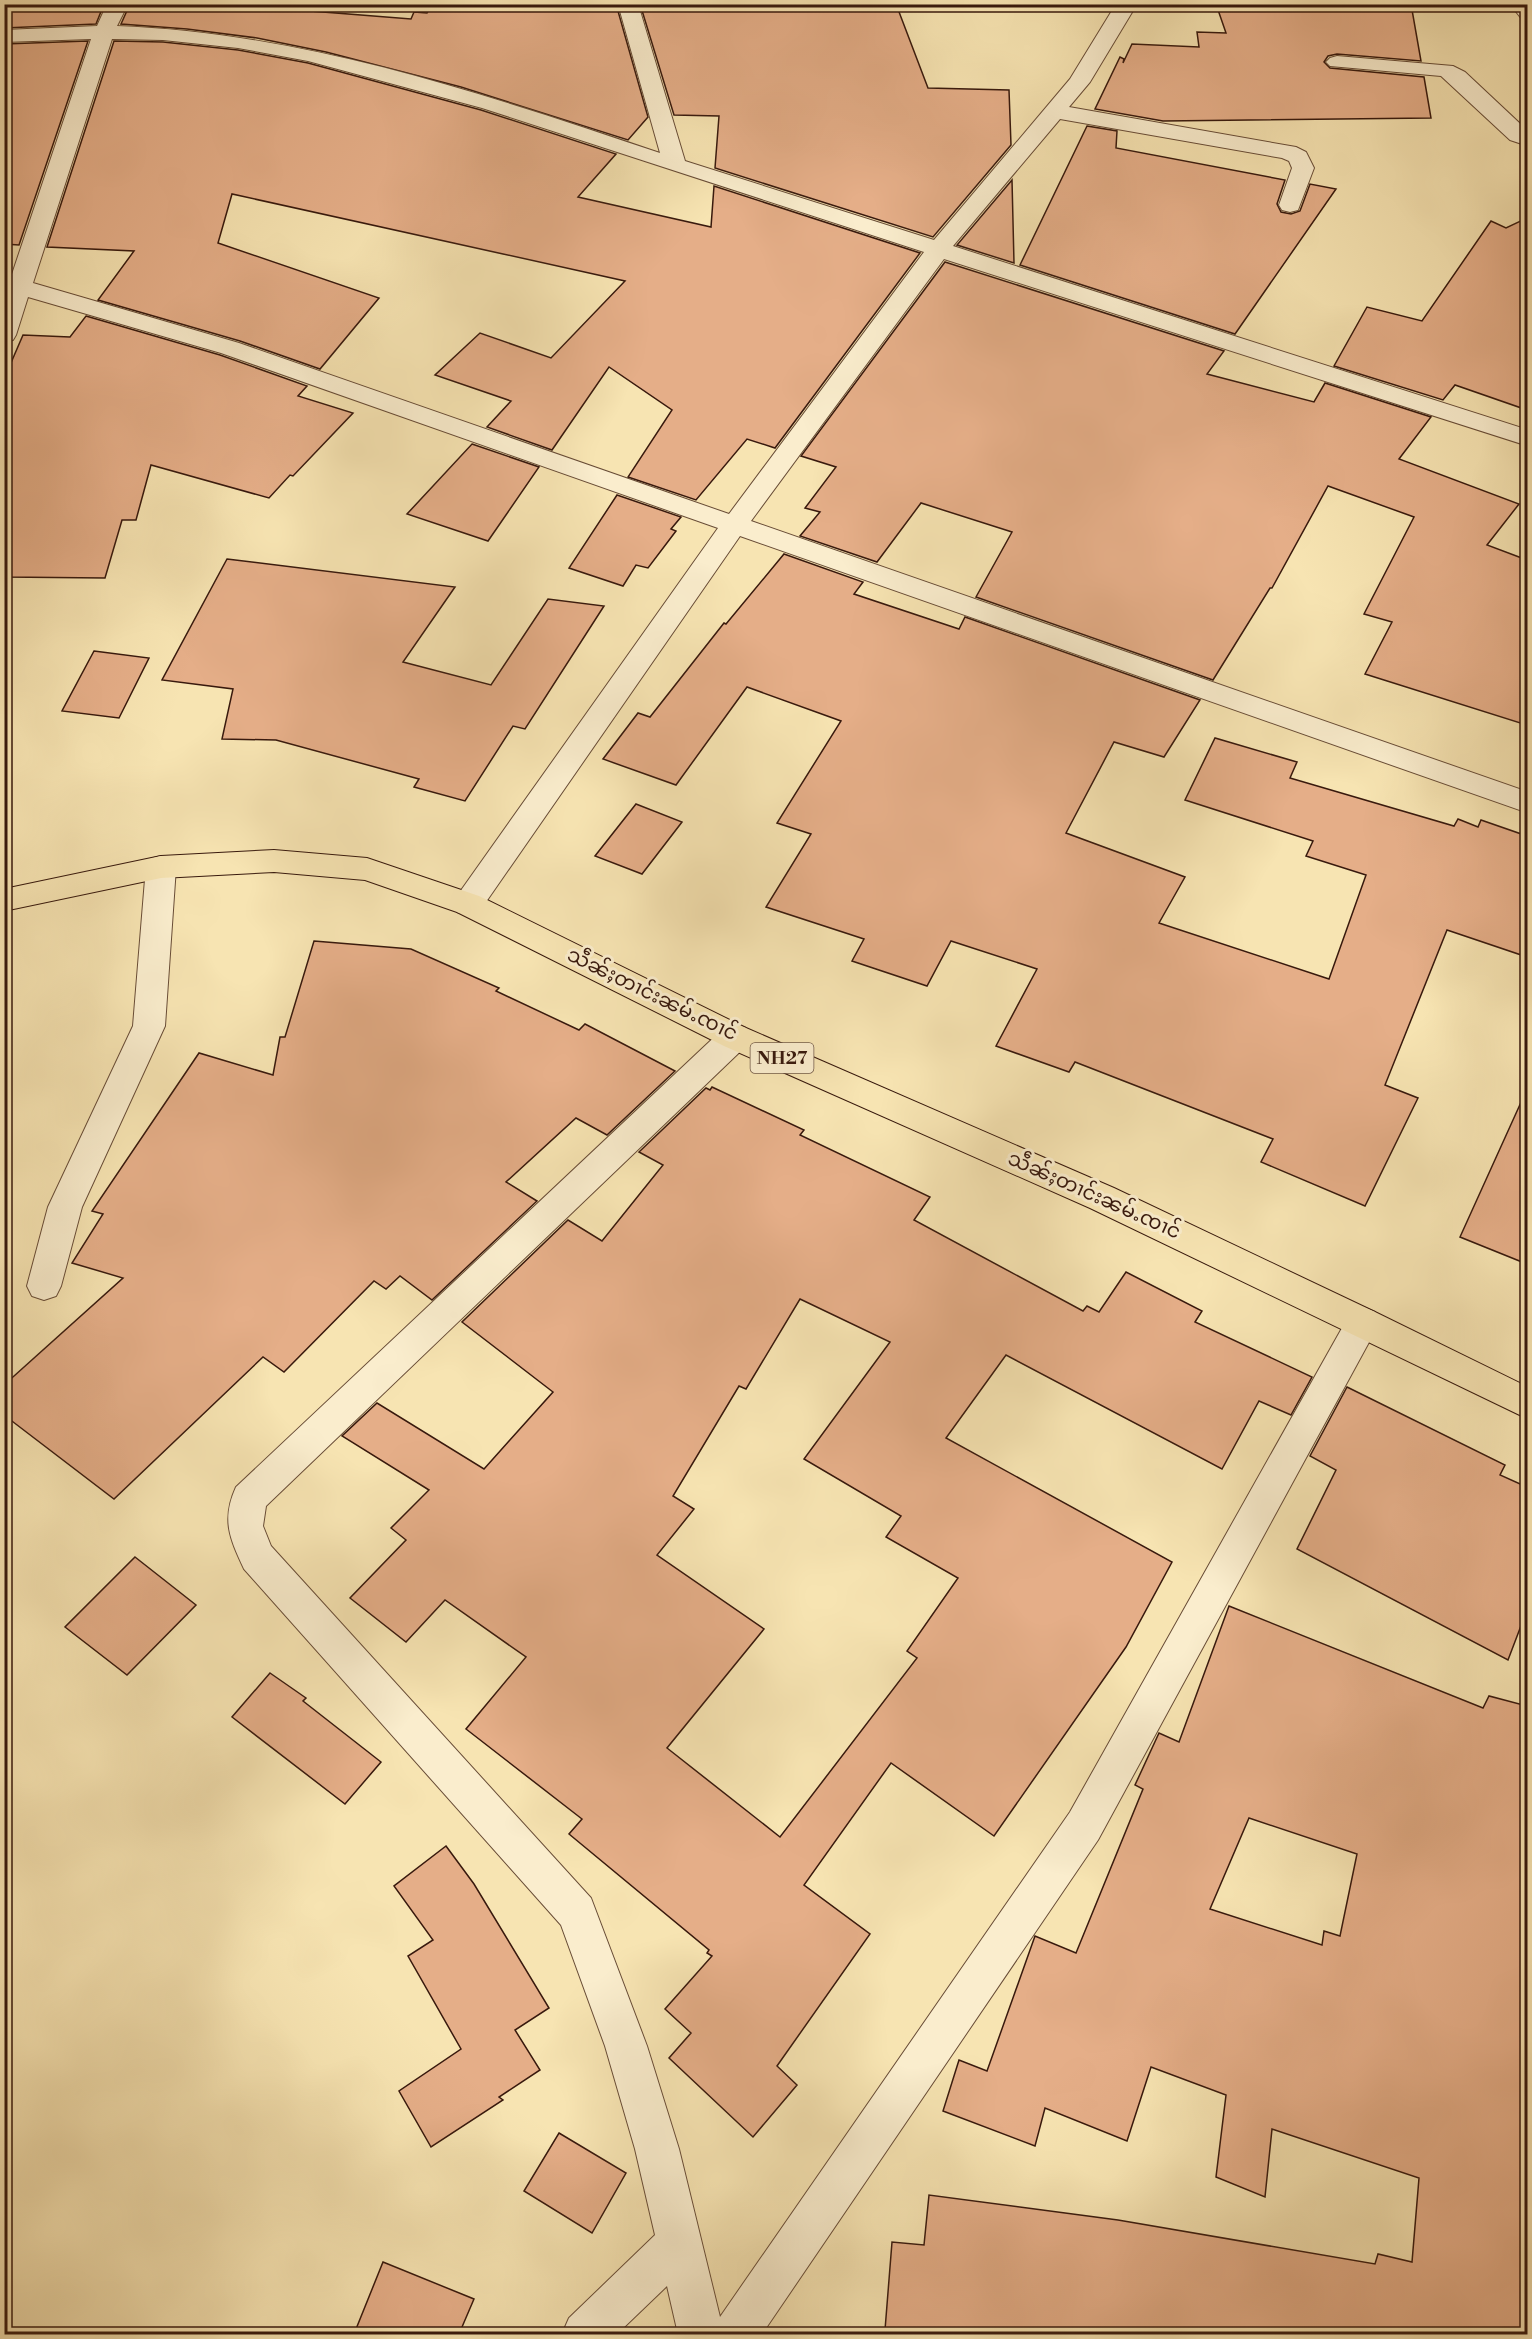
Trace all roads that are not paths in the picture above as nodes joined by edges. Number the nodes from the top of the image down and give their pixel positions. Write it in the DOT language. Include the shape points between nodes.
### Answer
graph roads {
  1 [pos="118,4"];
  2 [pos="628,4"];
  3 [pos="1127,4"];
  4 [pos="1520,4"];
  5 [pos="1527,14"];
  6 [pos="104,32"];
  7 [pos="4,36"];
  8 [pos="1337,62"];
  9 [pos="1054,111"];
  10 [pos="1527,140"];
  11 [pos="675,165"];
  12 [pos="1290,205"];
  13 [pos="938,250"];
  14 [pos="21,287"];
  15 [pos="4,335"];
  16 [pos="1527,438"];
  17 [pos="735,524"];
  18 [pos="1527,803"];
  19 [pos="161,867"];
  20 [pos="4,900"];
  21 [pos="468,904"];
  22 [pos="735,1038"];
  23 [pos="44,1286"];
  24 [pos="1363,1322"];
  25 [pos="1527,1404"];
  26 [pos="678,2244"];
  27 [pos="585,2334"];
  28 [pos="701,2334"];
  29 [pos="735,2334"];
  1 -- 6 [label="street"];
  2 -- 11 [label="street"];
  3 -- 9 [label="street" via="1079,82"];
  4 -- 5 [label="street"];
  6 -- 7 [label="street"];
  6 -- 11 [label="street" via="238,42 310,55 490,103"];
  6 -- 14 [label="street"];
  8 -- 10 [label="street" via="1446,70"];
  9 -- 12 [label="street" via="1288,152 1298,157 1303,168"];
  9 -- 13 [label="street"];
  11 -- 13 [label="street"];
  13 -- 16 [label="street"];
  13 -- 17 [label="street"];
  14 -- 15 [label="street"];
  14 -- 17 [label="street" via="230,348"];
  17 -- 18 [label="street"];
  17 -- 21 [label="street"];
  19 -- 20 [label="highway, သဵၼ်ႈတၢင်းၼမ်ႉၸၢင် / NH27"];
  19 -- 21 [label="highway, သဵၼ်ႈတၢင်းၼမ်ႉၸၢင် / NH27" via="274,861 367,869"];
  19 -- 23 [label="street" via="148,1026 65,1208"];
  21 -- 22 [label="highway, သဵၼ်ႈတၢင်းၼမ်ႉၸၢင် / NH27"];
  22 -- 24 [label="highway, သဵၼ်ႈတၢင်းၼမ်ႉၸၢင် / NH27" via="1102,1198"];
  22 -- 26 [label="street" via="249,1499 245,1526 257,1557 577,1912 626,2046 657,2149"];
  24 -- 25 [label="highway, သဵၼ်ႈတၢင်းၼမ်ႉၸၢင် / NH27"];
  24 -- 29 [label="street" via="1084,1826"];
  26 -- 27 [label="street"];
  26 -- 28 [label="street"];
}
